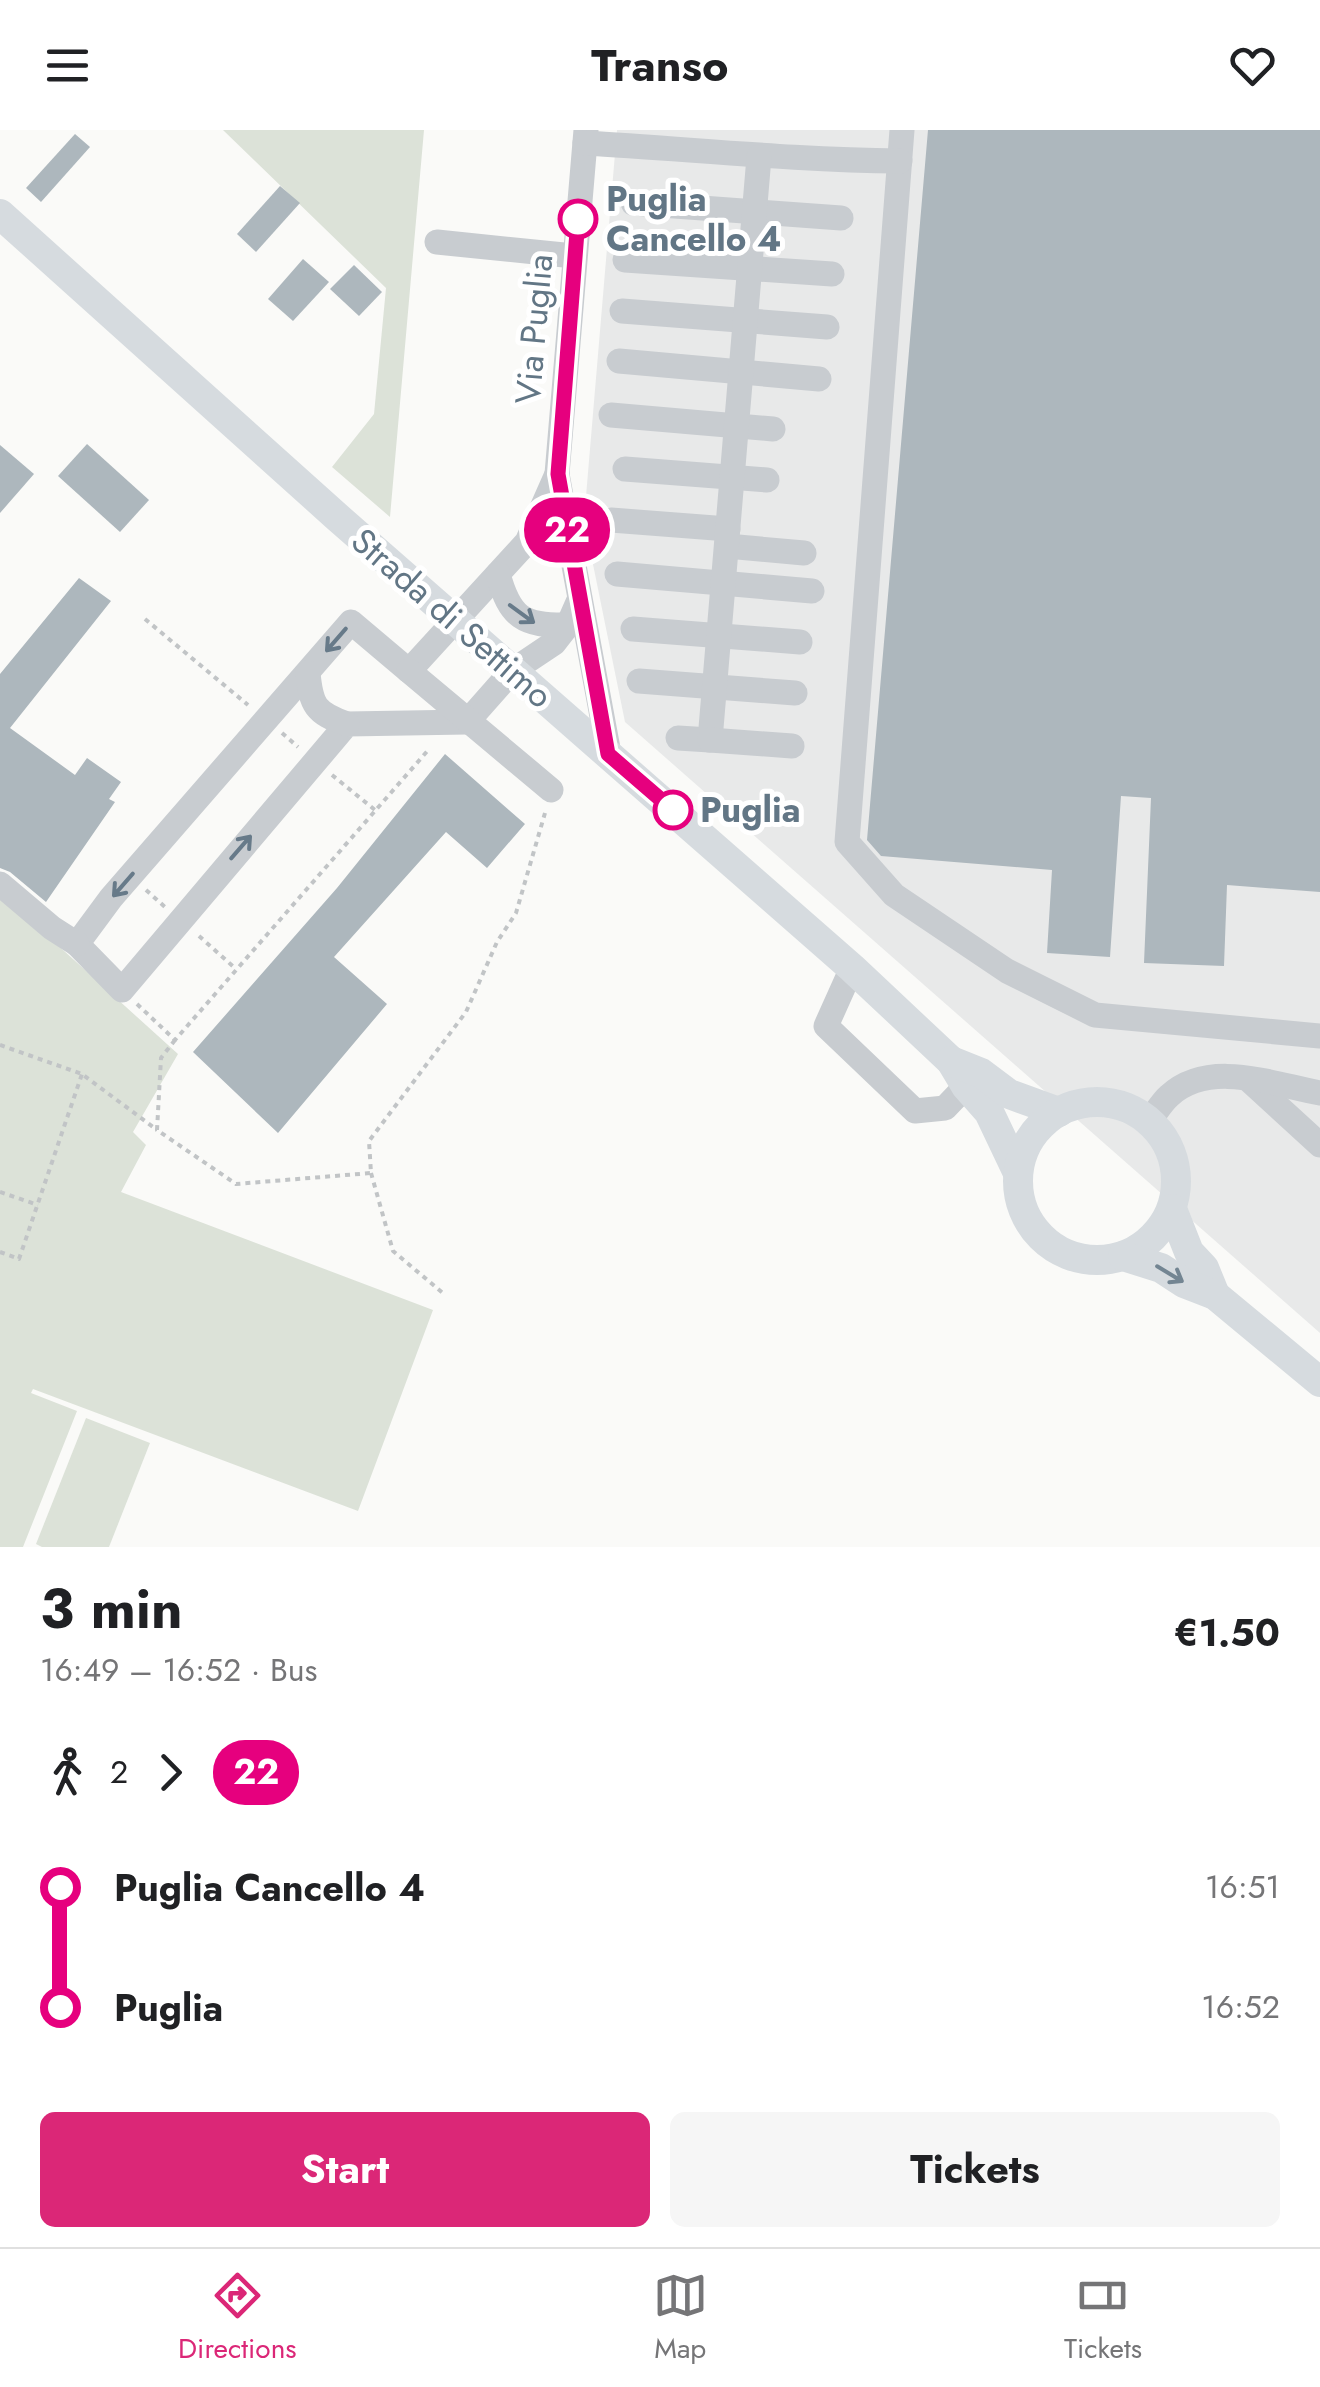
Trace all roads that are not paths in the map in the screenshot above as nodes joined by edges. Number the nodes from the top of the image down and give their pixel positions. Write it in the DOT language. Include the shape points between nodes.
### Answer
graph roads {
  1 [pos="902,130"];
  2 [pos="585,136"];
  3 [pos="711,140"];
  4 [pos="759,157"];
  5 [pos="900,162"];
  6 [pos="633,204"];
  7 [pos="755,212"];
  8 [pos="0,214"];
  9 [pos="841,218"];
  10 [pos="437,242"];
  11 [pos="574,256"];
  12 [pos="625,260"];
  13 [pos="750,268"];
  14 [pos="832,274"];
  15 [pos="622,311"];
  16 [pos="746,320"];
  17 [pos="827,327"];
  18 [pos="619,362"];
  19 [pos="741,374"];
  20 [pos="819,379"];
  21 [pos="611,415"];
  22 [pos="737,426"];
  23 [pos="773,429"];
  24 [pos="625,468"];
  25 [pos="558,474"];
  26 [pos="732,479"];
  27 [pos="767,480"];
  28 [pos="611,520"];
  29 [pos="727,538"];
  30 [pos="804,553"];
  31 [pos="498,574"];
  32 [pos="617,574"];
  33 [pos="724,583"];
  34 [pos="812,591"];
  35 [pos="580,600"];
  36 [pos="455,621"];
  37 [pos="568,625"];
  38 [pos="633,629"];
  39 [pos="719,636"];
  40 [pos="800,642"];
  41 [pos="512,670"];
  42 [pos="409,671"];
  43 [pos="308,673"];
  44 [pos="639,681"];
  45 [pos="715,687"];
  46 [pos="796,693"];
  47 [pos="467,722"];
  48 [pos="346,724"];
  49 [pos="678,738"];
  50 [pos="710,740"];
  51 [pos="792,746"];
  52 [pos="608,754"];
  53 [pos="551,790"];
  54 [pos="0,884"];
  55 [pos="77,944"];
  56 [pos="852,968"];
  57 [pos="1320,1036"];
  58 [pos="958,1073"];
  59 [pos="1249,1080"];
  60 [pos="1320,1093"];
  61 [pos="1059,1112"];
  62 [pos="1150,1121"];
  63 [pos="1320,1145"];
  64 [pos="1018,1172"];
  65 [pos="1172,1210"];
  66 [pos="1123,1256"];
  67 [pos="1215,1295"];
  68 [pos="1320,1382"];
  1 -- 5 [label="street"];
  2 -- 3 [label="street"];
  2 -- 11 [label="street, Via Puglia"];
  3 -- 4 [label="street"];
  4 -- 5 [label="street"];
  4 -- 7 [label="street"];
  5 -- 57 [label="street" via="847,842 894,895 1006,971 1095,1015"];
  6 -- 7 [label="street"];
  7 -- 9 [label="street"];
  7 -- 13 [label="street"];
  8 -- 36 [label="main road, Strada di Settimo"];
  10 -- 11 [label="street"];
  11 -- 25 [label="street, Via Puglia"];
  12 -- 13 [label="street"];
  13 -- 14 [label="street"];
  13 -- 16 [label="street"];
  15 -- 16 [label="street"];
  16 -- 17 [label="street"];
  16 -- 19 [label="street"];
  18 -- 19 [label="street"];
  19 -- 20 [label="street"];
  19 -- 22 [label="street"];
  21 -- 22 [label="street"];
  22 -- 23 [label="street"];
  22 -- 26 [label="street"];
  24 -- 26 [label="street"];
  25 -- 31 [label="street, Via Puglia" via="527,542"];
  25 -- 35 [label="street, Via Puglia"];
  26 -- 27 [label="street"];
  26 -- 29 [label="street"];
  28 -- 29 [label="street"];
  29 -- 30 [label="street"];
  29 -- 33 [label="street"];
  31 -- 36 [label="street, Via Puglia"];
  31 -- 37 [label="street, one-way" via="505,599 522,618"];
  32 -- 33 [label="street"];
  33 -- 34 [label="street"];
  33 -- 39 [label="street"];
  35 -- 37 [label="street"];
  35 -- 52 [label="street, Via Puglia"];
  36 -- 41 [label="main road, Strada di Settimo"];
  36 -- 42 [label="street, Via Puglia"];
  37 -- 41 [label="street" via="554,643"];
  38 -- 39 [label="street"];
  39 -- 40 [label="street"];
  39 -- 45 [label="street"];
  41 -- 47 [label="street"];
  41 -- 52 [label="main road, Strada di Settimo"];
  42 -- 43 [label="street, one-way" via="351,622"];
  42 -- 47 [label="street"];
  43 -- 48 [label="street" via="311,698 322,713"];
  43 -- 55 [label="street, one-way"];
  44 -- 45 [label="street"];
  45 -- 46 [label="street"];
  45 -- 50 [label="street"];
  47 -- 48 [label="street"];
  47 -- 53 [label="street"];
  55 -- 48 [label="street, one-way" via="122,990"];
  49 -- 50 [label="street"];
  50 -- 51 [label="street"];
  52 -- 56 [label="main road, Strada di Settimo"];
  54 -- 55 [label="street"];
  56 -- 58 [label="main road, Strada di Settimo"];
  56 -- 58 [label="street" via="826,1026 915,1111 945,1108"];
  58 -- 61 [label="main road, Strada di Settimo" via="980,1073 1009,1094"];
  58 -- 64 [label="main road, Strada di Settimo" via="989,1112"];
  59 -- 60 [label="street"];
  59 -- 62 [label="street" via="1212,1075 1193,1081 1169,1096"];
  59 -- 63 [label="street"];
  61 -- 62 [label="main road" via="1104,1102"];
  61 -- 64 [label="main road" via="1032,1138"];
  62 -- 65 [label="main road" via="1175,1165"];
  64 -- 66 [label="main road" via="1022,1206 1055,1248 1080,1259"];
  65 -- 66 [label="main road" via="1154,1236"];
  65 -- 67 [label="main road"];
  66 -- 67 [label="main road, one-way"];
  67 -- 68 [label="main road"];
}
